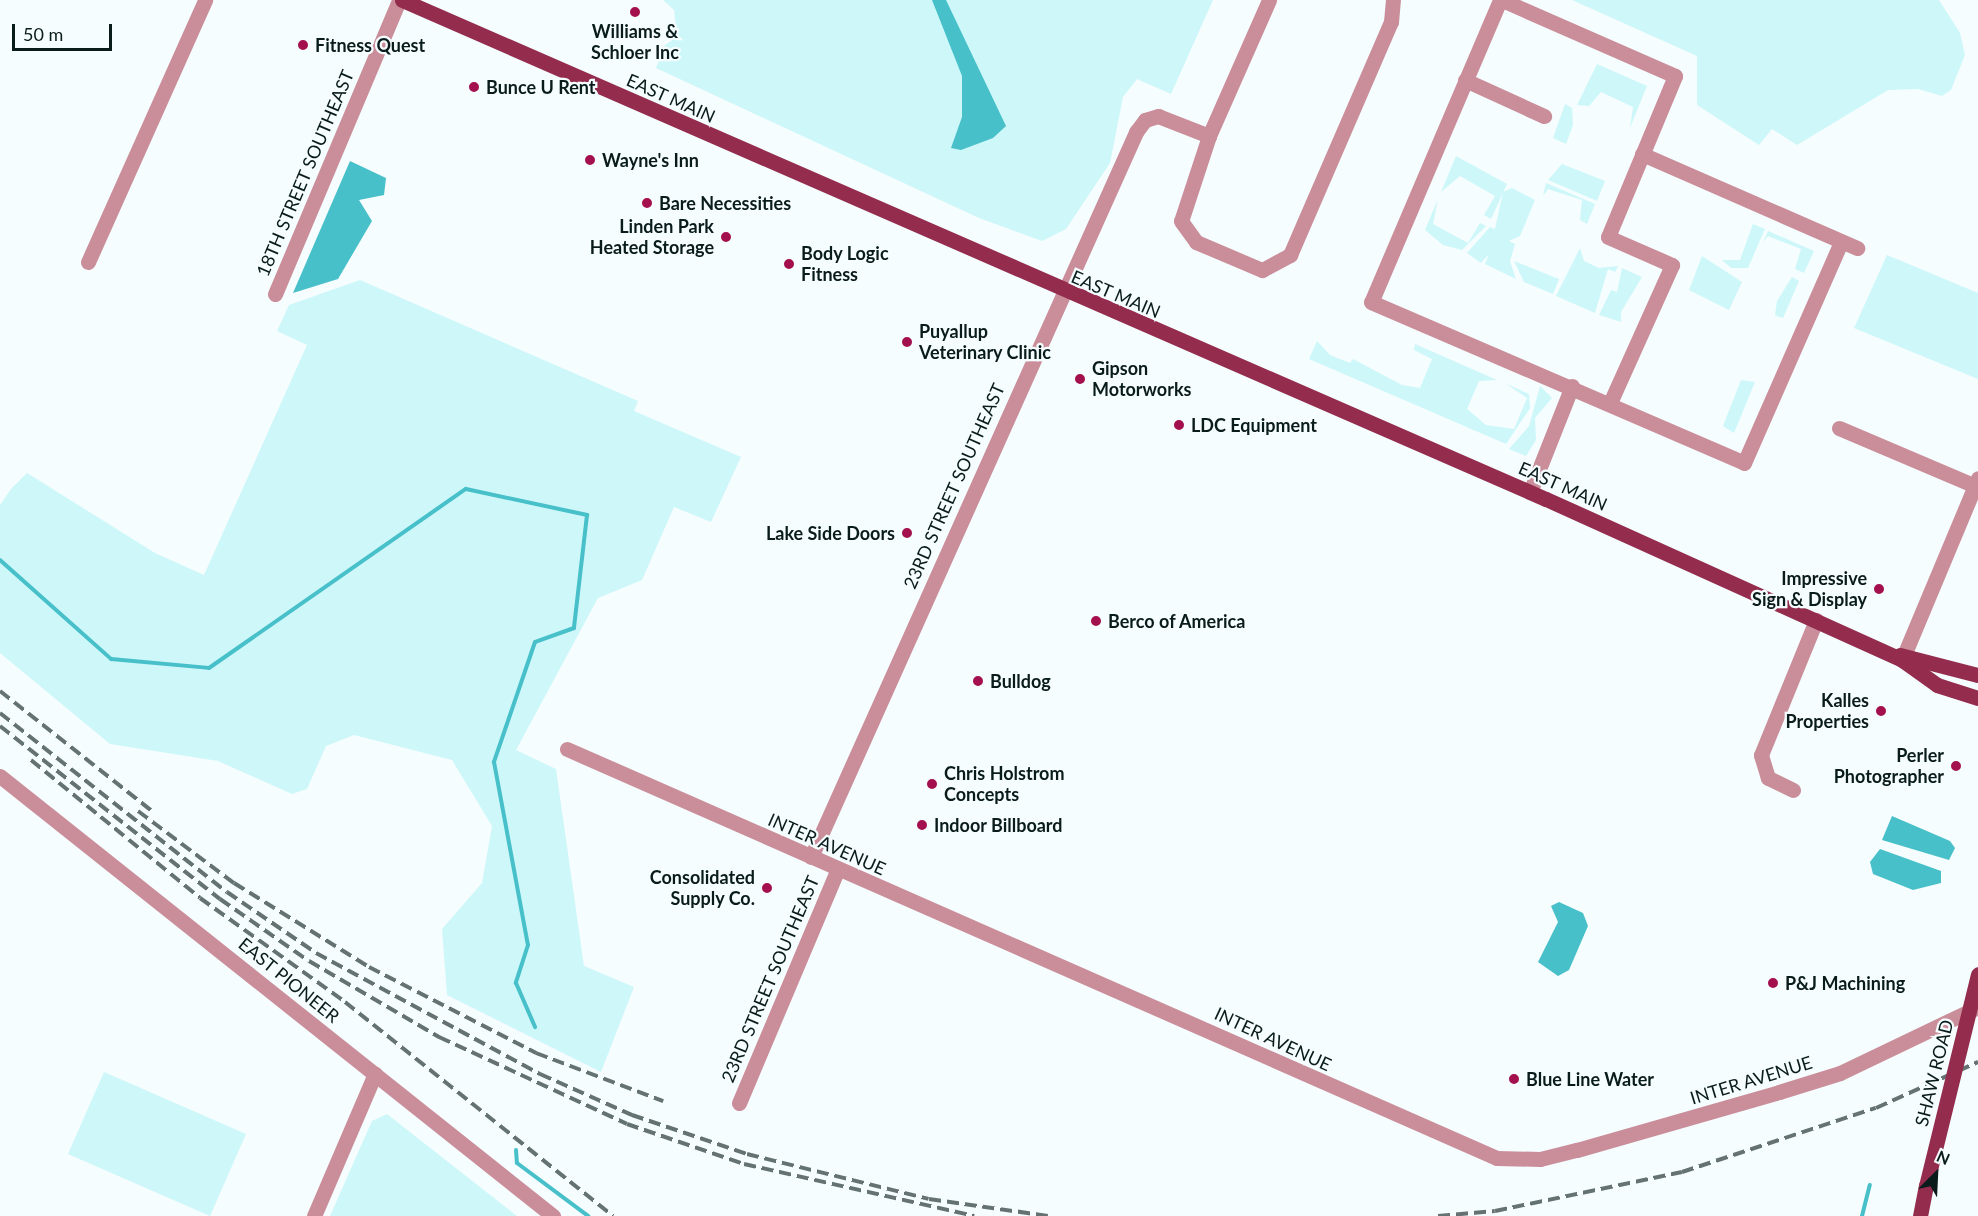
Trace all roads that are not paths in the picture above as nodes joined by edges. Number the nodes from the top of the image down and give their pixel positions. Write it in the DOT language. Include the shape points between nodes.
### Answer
graph roads {
  1 [pos="205,0"];
  2 [pos="400,0"];
  3 [pos="1269,0"];
  4 [pos="1393,0"];
  5 [pos="1501,0"];
  6 [pos="1465,80"];
  7 [pos="1544,116"];
  8 [pos="1209,136"];
  9 [pos="1642,154"];
  10 [pos="1841,242"];
  11 [pos="1857,248"];
  12 [pos="88,262"];
  13 [pos="1062,292"];
  14 [pos="275,294"];
  15 [pos="1572,386"];
  16 [pos="1610,403"];
  17 [pos="1839,428"];
  18 [pos="1977,484"];
  19 [pos="1530,492"];
  20 [pos="1816,620"];
  21 [pos="1903,658"];
  22 [pos="1978,676"];
  23 [pos="1978,698"];
  24 [pos="567,749"];
  25 [pos="0,776"];
  26 [pos="1793,790"];
  27 [pos="811,857"];
  28 [pos="838,869"];
  29 [pos="1978,974"];
  30 [pos="1978,1007"];
  31 [pos="375,1074"];
  32 [pos="739,1103"];
  33 [pos="314,1216"];
  34 [pos="553,1216"];
  35 [pos="1920,1216"];
  1 -- 12 [label="street"];
  2 -- 13 [label="main road, EAST MAIN"];
  2 -- 14 [label="street, 18TH STREET SOUTHEAST"];
  3 -- 8 [label="street"];
  4 -- 8 [label="street" via="1391,22 1290,255 1277,265 1254,269 1196,242 1185,229 1183,207"];
  5 -- 6 [label="street"];
  5 -- 9 [label="street" via="1675,76"];
  6 -- 7 [label="street"];
  6 -- 15 [label="street" via="1371,302"];
  8 -- 13 [label="street, 23RD STREET SOUTHEAST" via="1158,116 1145,120"];
  9 -- 10 [label="street"];
  9 -- 16 [label="street" via="1608,237 1672,265"];
  10 -- 11 [label="street"];
  10 -- 16 [label="street" via="1744,463"];
  13 -- 19 [label="main road, EAST MAIN"];
  13 -- 27 [label="street, 23RD STREET SOUTHEAST"];
  15 -- 16 [label="street"];
  15 -- 19 [label="street"];
  17 -- 18 [label="street"];
  18 -- 21 [label="street"];
  19 -- 20 [label="main road, EAST MAIN"];
  20 -- 21 [label="main road, EAST MAIN"];
  20 -- 26 [label="street" via="1765,738 1762,767 1768,778"];
  21 -- 22 [label="main road, EAST MAIN"];
  21 -- 23 [label="main road, EAST MAIN" via="1937,686"];
  24 -- 27 [label="street, INTER AVENUE"];
  25 -- 31 [label="street, EAST PIONEER"];
  27 -- 28 [label="street, INTER AVENUE"];
  28 -- 30 [label="street, INTER AVENUE" via="1497,1158 1540,1159 1768,1096 1840,1072"];
  28 -- 32 [label="street, 23RD STREET SOUTHEAST"];
  29 -- 35 [label="main road, SHAW ROAD, bridge"];
  31 -- 33 [label="street"];
  31 -- 34 [label="street, EAST PIONEER"];
}
